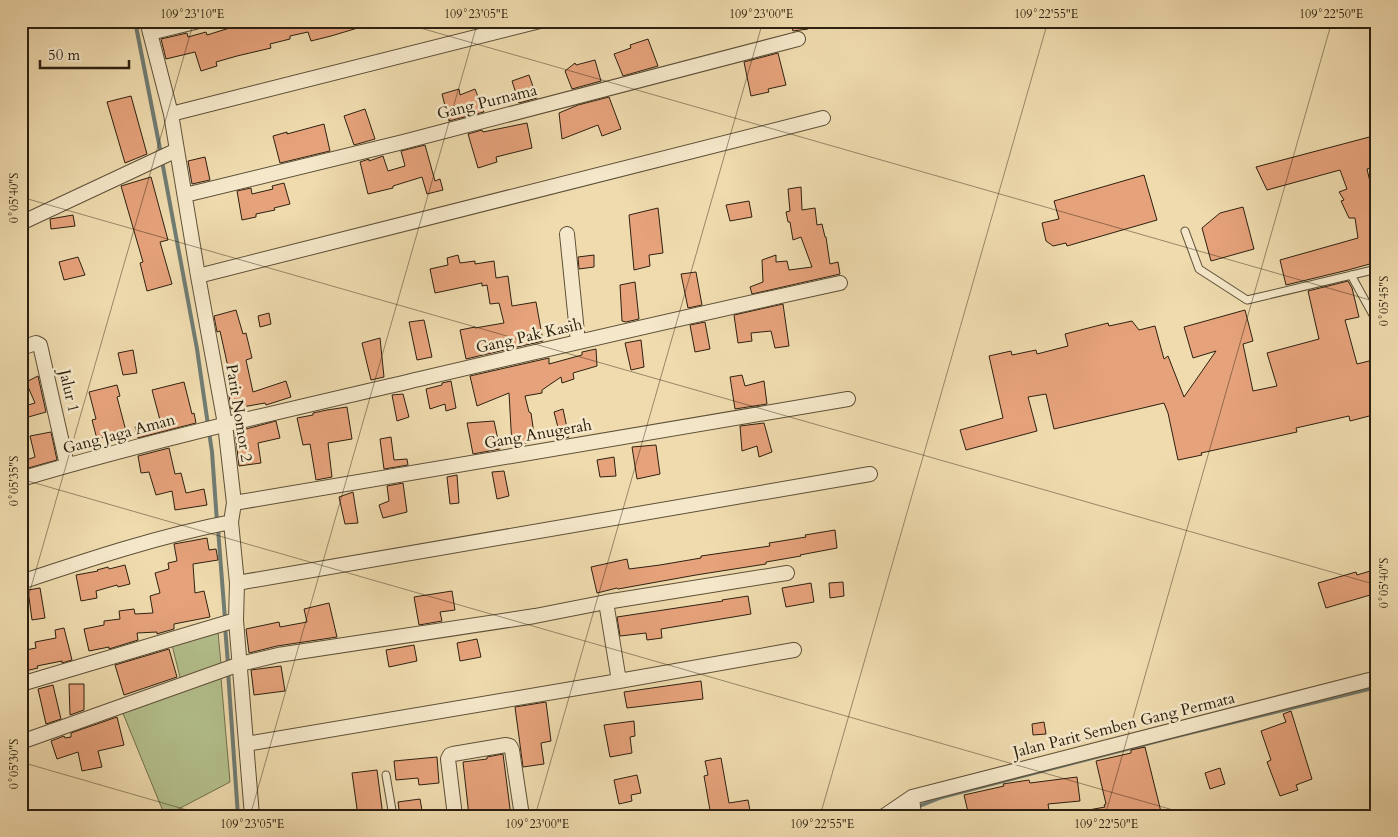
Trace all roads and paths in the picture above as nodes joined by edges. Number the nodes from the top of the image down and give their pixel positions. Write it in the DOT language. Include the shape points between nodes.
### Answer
graph roads {
  1 [pos="199,21"];
  2 [pos="540,21"];
  3 [pos="148,27"];
  4 [pos="798,40"];
  5 [pos="170,114"];
  6 [pos="823,118"];
  7 [pos="167,155"];
  8 [pos="184,195"];
  9 [pos="21,223"];
  10 [pos="1185,231"];
  11 [pos="567,234"];
  12 [pos="1377,269"];
  13 [pos="1351,275"];
  14 [pos="198,276"];
  15 [pos="840,283"];
  16 [pos="1377,322"];
  17 [pos="578,342"];
  18 [pos="21,348"];
  19 [pos="848,399"];
  20 [pos="225,424"];
  21 [pos="67,465"];
  22 [pos="870,474"];
  23 [pos="21,479"];
  24 [pos="234,503"];
  25 [pos="231,522"];
  26 [pos="787,573"];
  27 [pos="21,582"];
  28 [pos="237,583"];
  29 [pos="606,602"];
  30 [pos="236,620"];
  31 [pos="794,650"];
  32 [pos="240,664"];
  33 [pos="1377,678"];
  34 [pos="619,681"];
  35 [pos="21,684"];
  36 [pos="21,742"];
  37 [pos="246,744"];
  38 [pos="386,776"];
  39 [pos="912,797"];
  40 [pos="252,816"];
  41 [pos="393,816"];
  42 [pos="455,816"];
  43 [pos="522,816"];
  44 [pos="884,816"];
  45 [pos="914,816"];
  1 -- 3 [label="street"];
  2 -- 5 [label="street"];
  3 -- 5 [label="street, Parit Nomor 2"];
  4 -- 8 [label="street, Gang Purnama"];
  5 -- 7 [label="street, Parit Nomor 2"];
  6 -- 14 [label="street"];
  7 -- 8 [label="street, Parit Nomor 2"];
  7 -- 9 [label="street"];
  8 -- 14 [label="street, Parit Nomor 2"];
  10 -- 13 [label="lane" via="1199,269 1247,300"];
  11 -- 17 [label="street"];
  12 -- 13 [label="lane"];
  13 -- 16 [label="lane"];
  14 -- 20 [label="street, Parit Nomor 2"];
  15 -- 17 [label="street, Gang Pak Kasih"];
  17 -- 20 [label="street, Gang Pak Kasih"];
  18 -- 21 [label="street, Jalur 1" via="36,343 40,345"];
  19 -- 24 [label="street, Gang Anugerah"];
  20 -- 21 [label="street, Gang Jaga Aman"];
  20 -- 24 [label="street, Parit Nomor 2"];
  21 -- 23 [label="street, Gang Jaga Aman"];
  22 -- 28 [label="street"];
  24 -- 25 [label="street, Parit Nomor 2"];
  25 -- 27 [label="street" via="143,542"];
  25 -- 28 [label="street, Parit Nomor 2"];
  26 -- 29 [label="street"];
  28 -- 30 [label="street, Parit Nomor 2"];
  29 -- 32 [label="street" via="278,655"];
  29 -- 34 [label="street"];
  30 -- 32 [label="street, Parit Nomor 2"];
  30 -- 35 [label="street"];
  31 -- 34 [label="street"];
  32 -- 36 [label="street"];
  32 -- 37 [label="street, Parit Nomor 2"];
  33 -- 39 [label="street, Jalan Parit Semben Gang Permata"];
  34 -- 37 [label="street"];
  37 -- 40 [label="street, Parit Nomor 2"];
  38 -- 41 [label="lane"];
  39 -- 44 [label="street, Jalan Parit Semben Gang Permata"];
  39 -- 45 [label="street"];
  42 -- 43 [label="street" via="450,755 506,745 512,750"];
}
